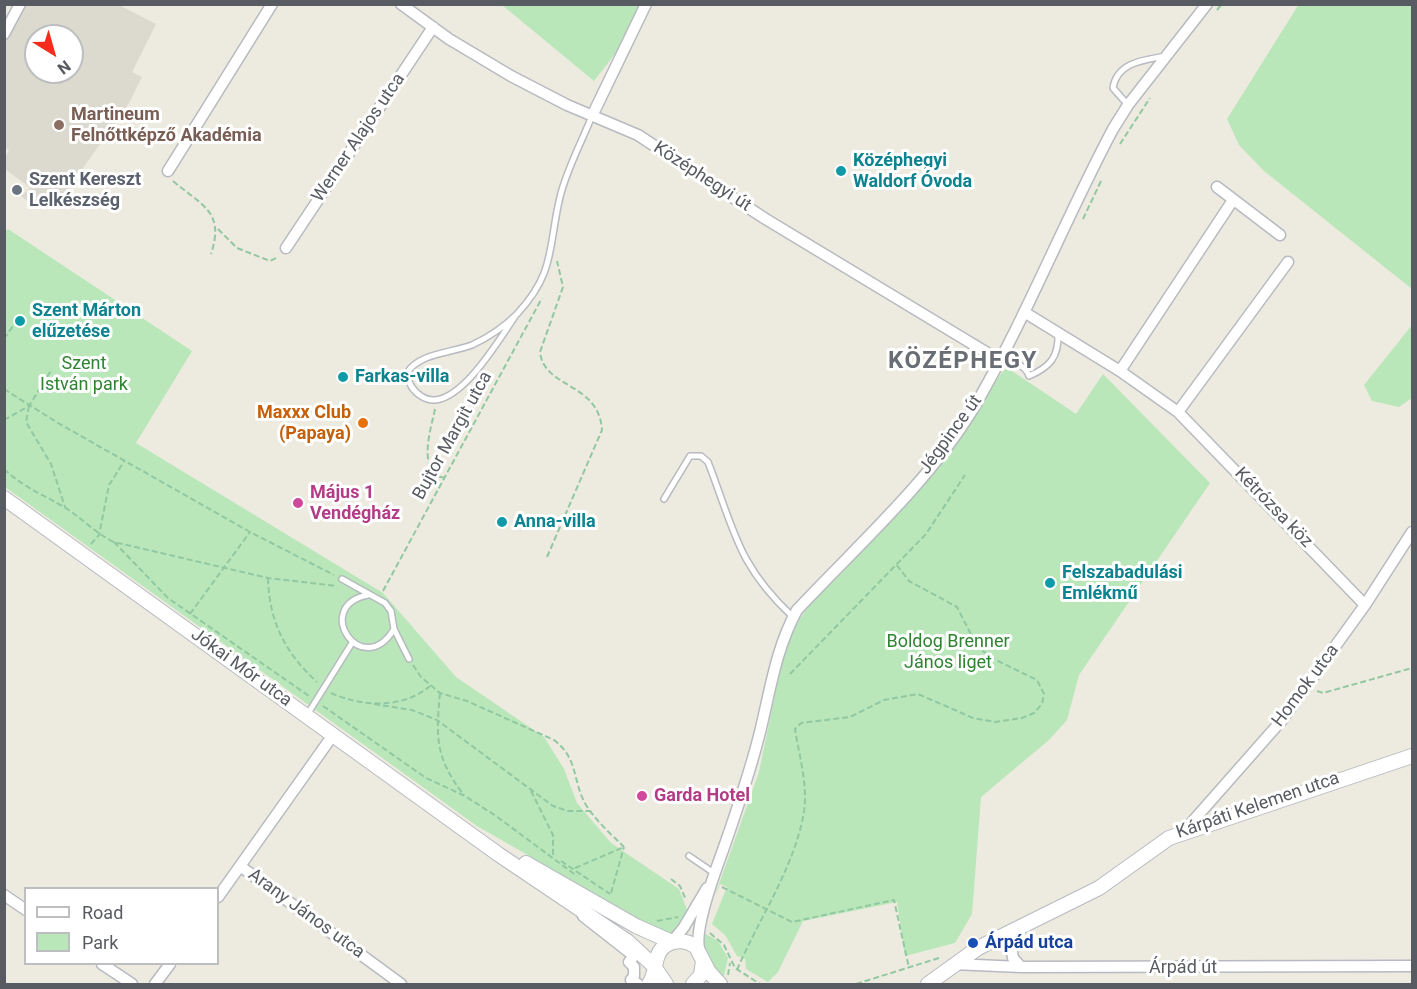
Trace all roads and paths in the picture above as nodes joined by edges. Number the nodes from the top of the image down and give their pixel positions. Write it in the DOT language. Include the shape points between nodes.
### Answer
graph roads {
  1 [pos="20,4"];
  2 [pos="272,4"];
  3 [pos="401,4"];
  4 [pos="646,4"];
  5 [pos="1222,4"];
  6 [pos="1211,8"];
  7 [pos="433,27"];
  8 [pos="4,34"];
  9 [pos="1167,55"];
  10 [pos="1151,96"];
  11 [pos="1128,105"];
  12 [pos="592,116"];
  13 [pos="1117,149"];
  14 [pos="168,171"];
  15 [pos="1102,179"];
  16 [pos="1217,187"];
  17 [pos="1233,200"];
  18 [pos="1083,219"];
  19 [pos="218,229"];
  20 [pos="1280,235"];
  21 [pos="554,244"];
  22 [pos="286,248"];
  23 [pos="211,254"];
  24 [pos="1288,262"];
  25 [pos="540,285"];
  26 [pos="516,315"];
  27 [pos="1029,315"];
  28 [pos="15,323"];
  29 [pos="1058,331"];
  30 [pos="4,339"];
  31 [pos="999,360"];
  32 [pos="52,369"];
  33 [pos="1120,371"];
  34 [pos="4,389"];
  35 [pos="437,401"];
  36 [pos="29,406"];
  37 [pos="1178,412"];
  38 [pos="4,420"];
  39 [pos="125,460"];
  40 [pos="4,469"];
  41 [pos="965,475"];
  42 [pos="446,478"];
  43 [pos="4,498"];
  44 [pos="664,499"];
  45 [pos="66,508"];
  46 [pos="250,532"];
  47 [pos="1413,532"];
  48 [pos="99,535"];
  49 [pos="114,542"];
  50 [pos="90,544"];
  51 [pos="547,558"];
  52 [pos="896,564"];
  53 [pos="224,566"];
  54 [pos="342,579"];
  55 [pos="358,588"];
  56 [pos="368,595"];
  57 [pos="379,598"];
  58 [pos="1365,605"];
  59 [pos="190,614"];
  60 [pos="793,617"];
  61 [pos="182,626"];
  62 [pos="394,629"];
  63 [pos="352,643"];
  64 [pos="409,659"];
  65 [pos="1413,668"];
  66 [pos="790,674"];
  67 [pos="1305,689"];
  68 [pos="440,693"];
  69 [pos="317,702"];
  70 [pos="374,704"];
  71 [pos="306,715"];
  72 [pos="437,720"];
  73 [pos="333,735"];
  74 [pos="1413,756"];
  75 [pos="530,789"];
  76 [pos="465,796"];
  77 [pos="591,811"];
  78 [pos="1185,830"];
  79 [pos="479,838"];
  80 [pos="624,847"];
  81 [pos="689,856"];
  82 [pos="553,857"];
  83 [pos="240,866"];
  84 [pos="574,868"];
  85 [pos="715,869"];
  86 [pos="671,879"];
  87 [pos="722,887"];
  88 [pos="610,894"];
  89 [pos="4,895"];
  90 [pos="219,896"];
  91 [pos="563,898"];
  92 [pos="609,898"];
  93 [pos="24,909"];
  94 [pos="766,909"];
  95 [pos="690,917"];
  96 [pos="1009,931"];
  97 [pos="672,942"];
  98 [pos="702,957"];
  99 [pos="953,964"];
  100 [pos="105,965"];
  101 [pos="169,965"];
  102 [pos="1413,966"];
  103 [pos="1021,967"];
  104 [pos="909,968"];
  105 [pos="656,970"];
  106 [pos="738,971"];
  107 [pos="724,981"];
  108 [pos="132,984"];
  109 [pos="155,984"];
  110 [pos="401,984"];
  111 [pos="638,984"];
  112 [pos="649,984"];
  113 [pos="666,984"];
  114 [pos="693,984"];
  115 [pos="760,984"];
  116 [pos="856,984"];
  117 [pos="928,984"];
  1 -- 8 [label="street"];
  2 -- 14 [label="street"];
  3 -- 7 [label="street, Középhegyi út"];
  4 -- 12 [label="street"];
  5 -- 6 [label="path"];
  6 -- 9 [label="street, Jégpince út"];
  7 -- 12 [label="street, Középhegyi út" via="512,76"];
  7 -- 22 [label="street, Werner Alajos utca"];
  9 -- 11 [label="street, Jégpince út"];
  9 -- 11 [label="lane" via="1134,62 1121,70 1113,88"];
  10 -- 13 [label="path"];
  11 -- 27 [label="street, Jégpince út" via="1097,159"];
  12 -- 21 [label="lane" via="560,196"];
  12 -- 31 [label="street, Középhegyi út" via="638,135 764,218"];
  14 -- 19 [label="path" via="173,181 211,214"];
  15 -- 18 [label="path"];
  16 -- 17 [label="street"];
  17 -- 20 [label="street"];
  17 -- 33 [label="street"];
  19 -- 22 [label="path" via="237,248 270,261"];
  19 -- 23 [label="path"];
  21 -- 25 [label="lane"];
  21 -- 51 [label="path" via="563,287 540,352 541,361 560,380 591,399 601,414 602,430"];
  24 -- 37 [label="street"];
  25 -- 26 [label="lane"];
  25 -- 42 [label="path, Bujtor Margit utca" via="542,300"];
  26 -- 35 [label="lane" via="484,364 454,392"];
  26 -- 35 [label="lane" via="473,344 423,359 411,367 407,373 413,390 424,399"];
  27 -- 29 [label="street, Kétrózsa köz"];
  27 -- 31 [label="street, Jégpince út"];
  28 -- 30 [label="path"];
  29 -- 31 [label="lane" via="1057,354 1042,370 1029,376 1019,364"];
  29 -- 33 [label="street, Kétrózsa köz"];
  31 -- 60 [label="street, Jégpince út" via="972,410 937,457"];
  32 -- 36 [label="path"];
  33 -- 37 [label="street, Kétrózsa köz"];
  34 -- 36 [label="path"];
  35 -- 42 [label="path" via="428,464 436,476"];
  36 -- 38 [label="path"];
  36 -- 39 [label="path"];
  36 -- 45 [label="path" via="26,422 51,465"];
  37 -- 58 [label="street, Kétrózsa köz"];
  39 -- 46 [label="path"];
  39 -- 48 [label="path" via="109,485"];
  40 -- 45 [label="path" via="23,486"];
  41 -- 52 [label="path" via="926,534"];
  42 -- 57 [label="path, Bujtor Margit utca"];
  43 -- 61 [label="street, Jókai Mór utca"];
  44 -- 60 [label="lane" via="690,456 701,456 708,462 735,542 748,567 770,596"];
  45 -- 48 [label="path"];
  46 -- 53 [label="path"];
  46 -- 54 [label="path"];
  47 -- 58 [label="street, Homok utca"];
  48 -- 49 [label="path"];
  48 -- 50 [label="path"];
  49 -- 53 [label="path"];
  49 -- 59 [label="path" via="168,598"];
  52 -- 66 [label="path"];
  52 -- 94 [label="path" via="909,581 957,607 978,648 1037,680 1044,694 1042,704 1022,718 995,722 973,718 918,694 884,700 850,717 801,723 795,729 804,810 792,855"];
  53 -- 55 [label="path" via="268,578"];
  53 -- 59 [label="path"];
  54 -- 55 [label="lane"];
  55 -- 56 [label="lane"];
  56 -- 57 [label="lane"];
  56 -- 63 [label="lane" via="351,602 342,618"];
  57 -- 62 [label="lane" via="391,611"];
  58 -- 67 [label="street, Homok utca"];
  59 -- 61 [label="path"];
  59 -- 69 [label="path"];
  60 -- 85 [label="street, Jégpince út" via="778,651 758,737"];
  61 -- 71 [label="street, Jókai Mór utca"];
  62 -- 63 [label="lane" via="376,647"];
  62 -- 64 [label="lane"];
  63 -- 69 [label="lane"];
  64 -- 68 [label="path" via="421,677"];
  65 -- 67 [label="path" via="1323,693"];
  67 -- 78 [label="street, Homok utca"];
  68 -- 72 [label="path"];
  68 -- 77 [label="path" via="478,706 565,748"];
  69 -- 71 [label="lane"];
  69 -- 76 [label="path" via="426,778"];
  70 -- 72 [label="path" via="412,710"];
  71 -- 73 [label="street, Jókai Mór utca"];
  72 -- 75 [label="path"];
  72 -- 76 [label="path" via="437,746 447,773"];
  73 -- 79 [label="street, Jókai Mór utca"];
  73 -- 83 [label="street"];
  74 -- 78 [label="street, Kárpáti Kelemen utca"];
  75 -- 77 [label="path" via="553,806 568,811"];
  75 -- 82 [label="path" via="553,835"];
  76 -- 82 [label="path"];
  77 -- 80 [label="path"];
  78 -- 96 [label="street, Kárpáti Kelemen utca" via="1154,847 1099,888"];
  79 -- 91 [label="street, Jókai Mór utca"];
  79 -- 97 [label="street, Jókai Mór utca"];
  80 -- 84 [label="path"];
  80 -- 88 [label="path"];
  81 -- 85 [label="lane"];
  82 -- 84 [label="path"];
  83 -- 90 [label="street"];
  83 -- 110 [label="street, Arany János utca"];
  84 -- 88 [label="path"];
  85 -- 95 [label="street, Jégpince út"];
  85 -- 98 [label="street, Jégpince út" via="698,933"];
  86 -- 95 [label="path" via="680,886"];
  87 -- 94 [label="path"];
  88 -- 92 [label="path"];
  89 -- 93 [label="street"];
  91 -- 105 [label="street, Jókai Mór utca" via="627,941"];
  91 -- 111 [label="street" via="597,930 634,956 629,962 634,967 631,980"];
  94 -- 104 [label="path" via="792,922 894,900"];
  94 -- 106 [label="path"];
  95 -- 97 [label="street, Jégpince út"];
  96 -- 99 [label="street, Kárpáti Kelemen utca"];
  96 -- 103 [label="street" via="1013,958"];
  97 -- 98 [label="street, Jókai Mór utca" via="687,942"];
  97 -- 105 [label="street" via="659,953"];
  98 -- 107 [label="street"];
  98 -- 114 [label="street" via="701,975"];
  99 -- 103 [label="street, Árpád út"];
  99 -- 104 [label="path" via="944,956"];
  99 -- 117 [label="street, Kárpáti Kelemen utca"];
  100 -- 108 [label="street"];
  101 -- 109 [label="street"];
  102 -- 103 [label="street, Árpád út"];
  104 -- 116 [label="path"];
  105 -- 112 [label="street"];
  105 -- 113 [label="street, Jókai Mór utca"];
  106 -- 107 [label="path"];
  106 -- 107 [label="path" via="730,960"];
  106 -- 115 [label="path"];
}
